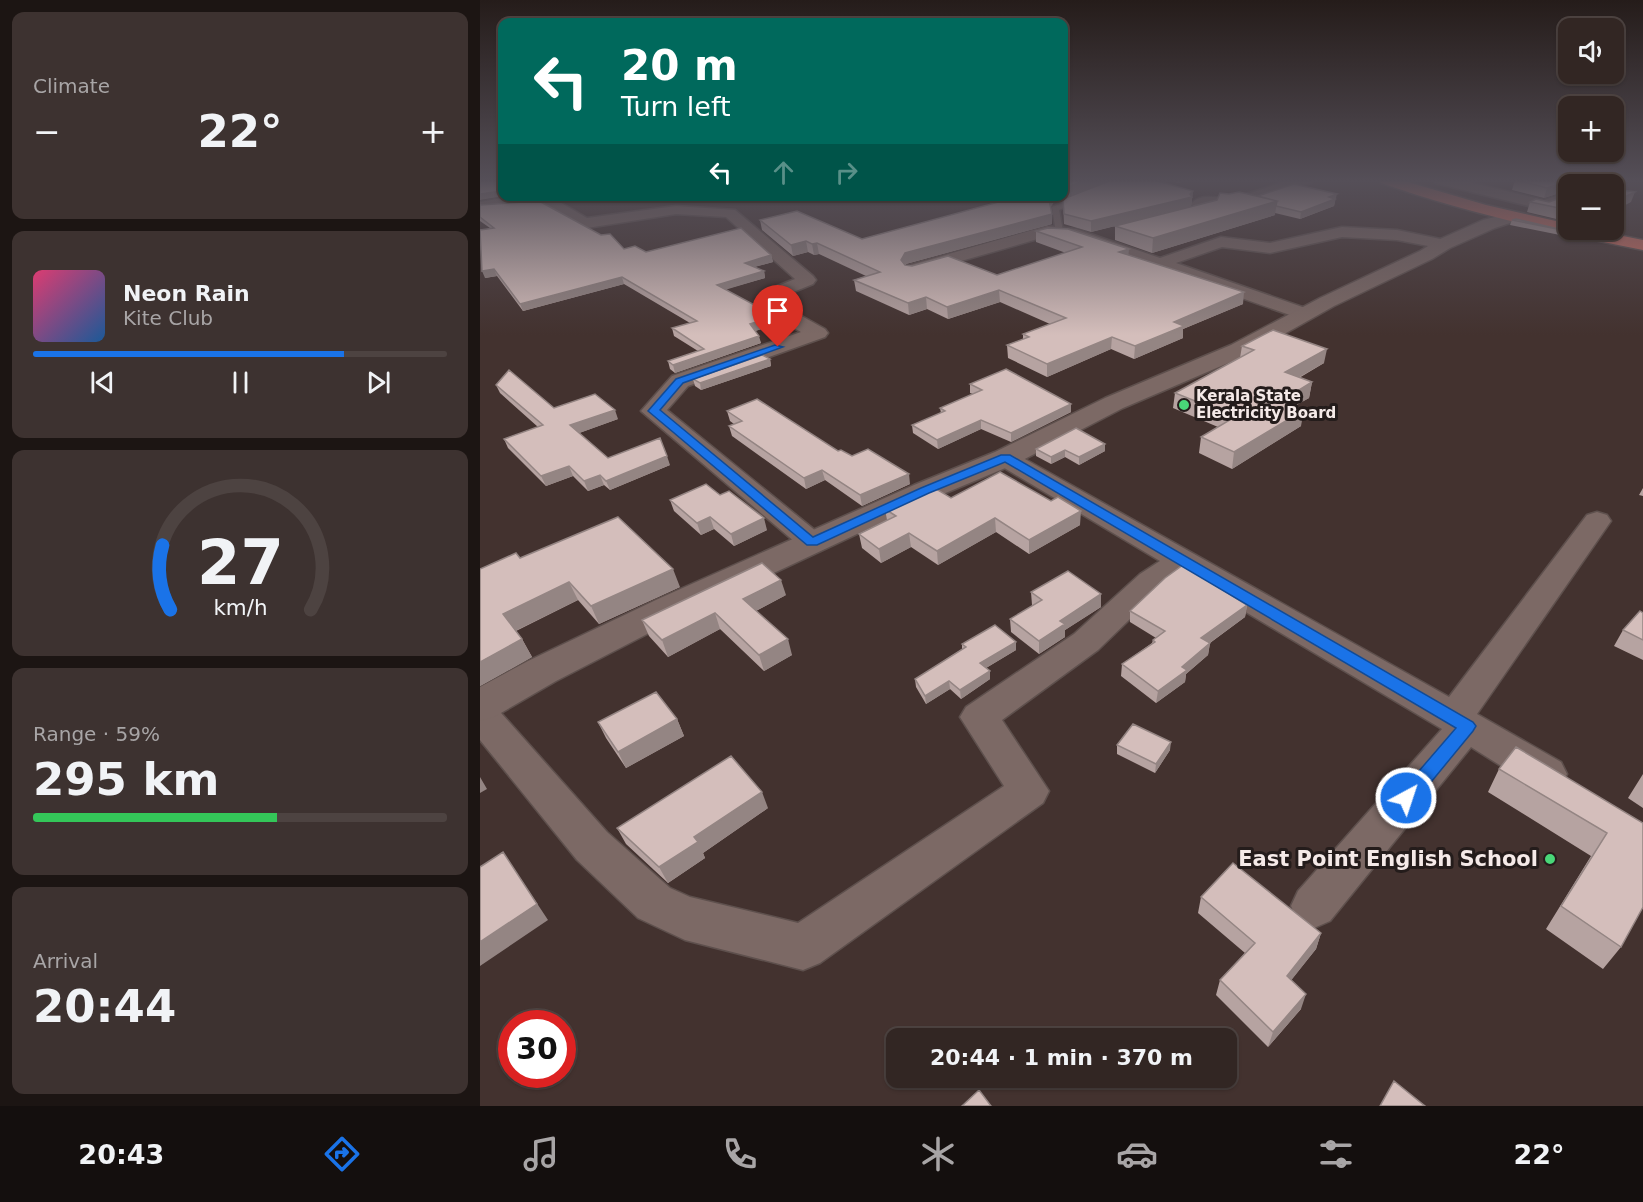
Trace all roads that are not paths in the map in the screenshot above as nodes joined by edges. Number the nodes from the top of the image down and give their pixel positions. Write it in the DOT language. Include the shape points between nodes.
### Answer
graph roads {
  1 [pos="751,232"];
  2 [pos="1045,232"];
  3 [pos="1062,232"];
  4 [pos="1472,232"];
  5 [pos="1577,232"];
  6 [pos="1110,233"];
  7 [pos="1091,238"];
  8 [pos="1444,244"];
  9 [pos="1643,245"];
  10 [pos="1161,263"];
  11 [pos="913,270"];
  12 [pos="1304,314"];
  13 [pos="1005,458"];
  14 [pos="1598,521"];
  15 [pos="812,543"];
  16 [pos="1182,560"];
  17 [pos="480,706"];
  18 [pos="480,714"];
  19 [pos="1461,722"];
  20 [pos="1575,790"];
  21 [pos="1314,906"];
  1 -- 15 [label="street" via="807,280 776,293 790,318 818,333 680,381 653,411"];
  2 -- 11 [label="street"];
  3 -- 7 [label="street"];
  4 -- 8 [label="street"];
  5 -- 9 [label="highway"];
  6 -- 7 [label="street"];
  7 -- 10 [label="street"];
  8 -- 10 [label="street" via="1397,235 1342,232 1270,248 1221,242"];
  8 -- 12 [label="street"];
  10 -- 12 [label="street"];
  12 -- 13 [label="street" via="1239,350 1114,403"];
  13 -- 15 [label="street"];
  13 -- 16 [label="street"];
  14 -- 19 [label="street"];
  15 -- 17 [label="street" via="632,626"];
  16 -- 18 [label="street" via="1151,581 1086,642 979,717 1029,792 803,947 685,918 654,903 592,846"];
  16 -- 19 [label="street"];
  19 -- 20 [label="street"];
  19 -- 21 [label="street"];
}
